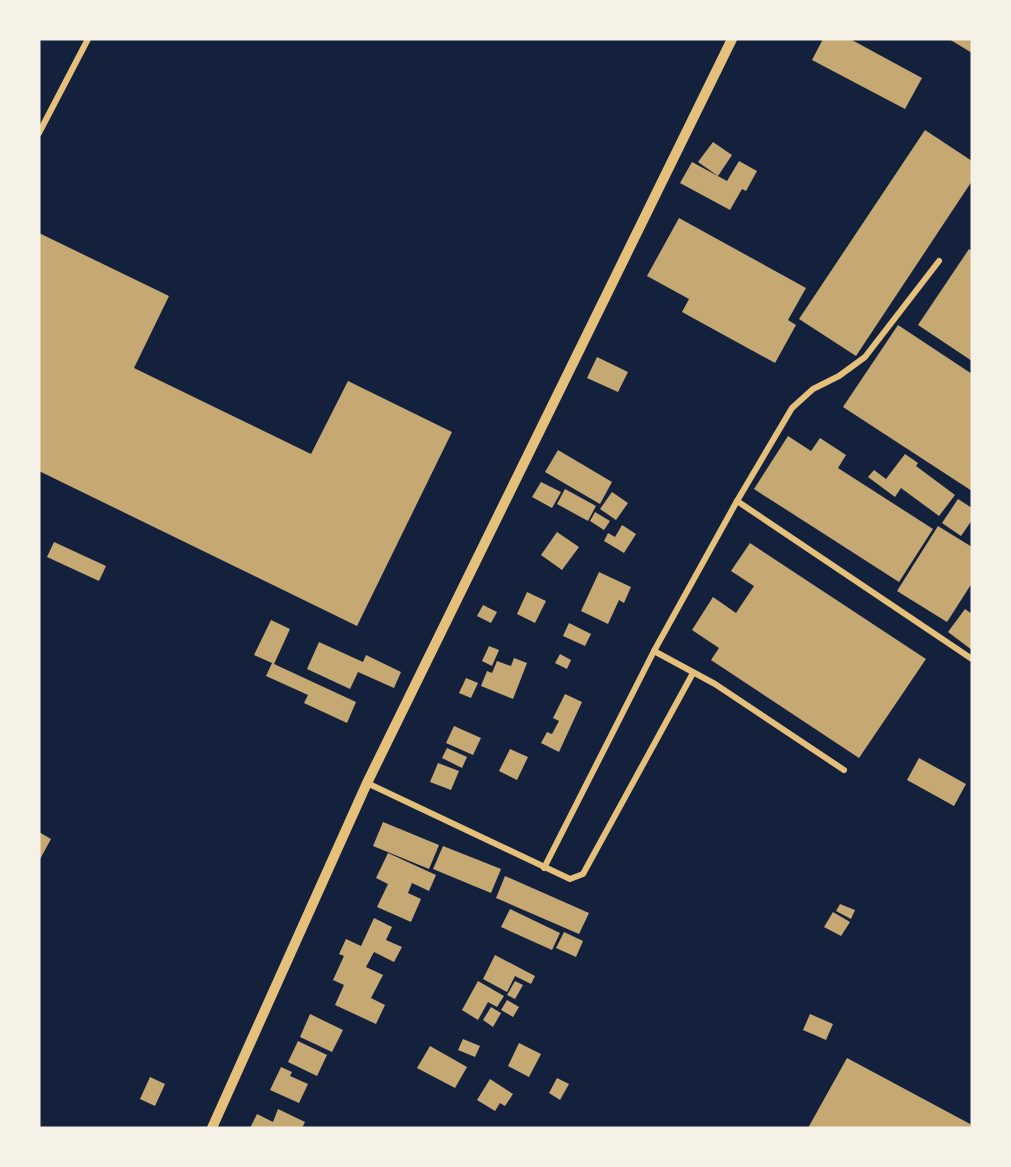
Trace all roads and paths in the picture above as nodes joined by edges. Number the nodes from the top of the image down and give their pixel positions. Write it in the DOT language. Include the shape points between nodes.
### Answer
graph roads {
  1 [pos="88,39"];
  2 [pos="732,39"];
  3 [pos="39,132"];
  4 [pos="939,261"];
  5 [pos="737,501"];
  6 [pos="654,651"];
  7 [pos="972,659"];
  8 [pos="693,673"];
  9 [pos="844,770"];
  10 [pos="367,783"];
  11 [pos="544,868"];
  12 [pos="212,1128"];
  1 -- 3 [label="street"];
  2 -- 10 [label="street"];
  4 -- 5 [label="street" via="865,357 813,389 792,408"];
  5 -- 6 [label="street"];
  5 -- 7 [label="street"];
  6 -- 8 [label="street"];
  6 -- 11 [label="street"];
  8 -- 9 [label="street"];
  8 -- 11 [label="street" via="584,874 570,879"];
  10 -- 11 [label="street"];
  10 -- 12 [label="street"];
}
